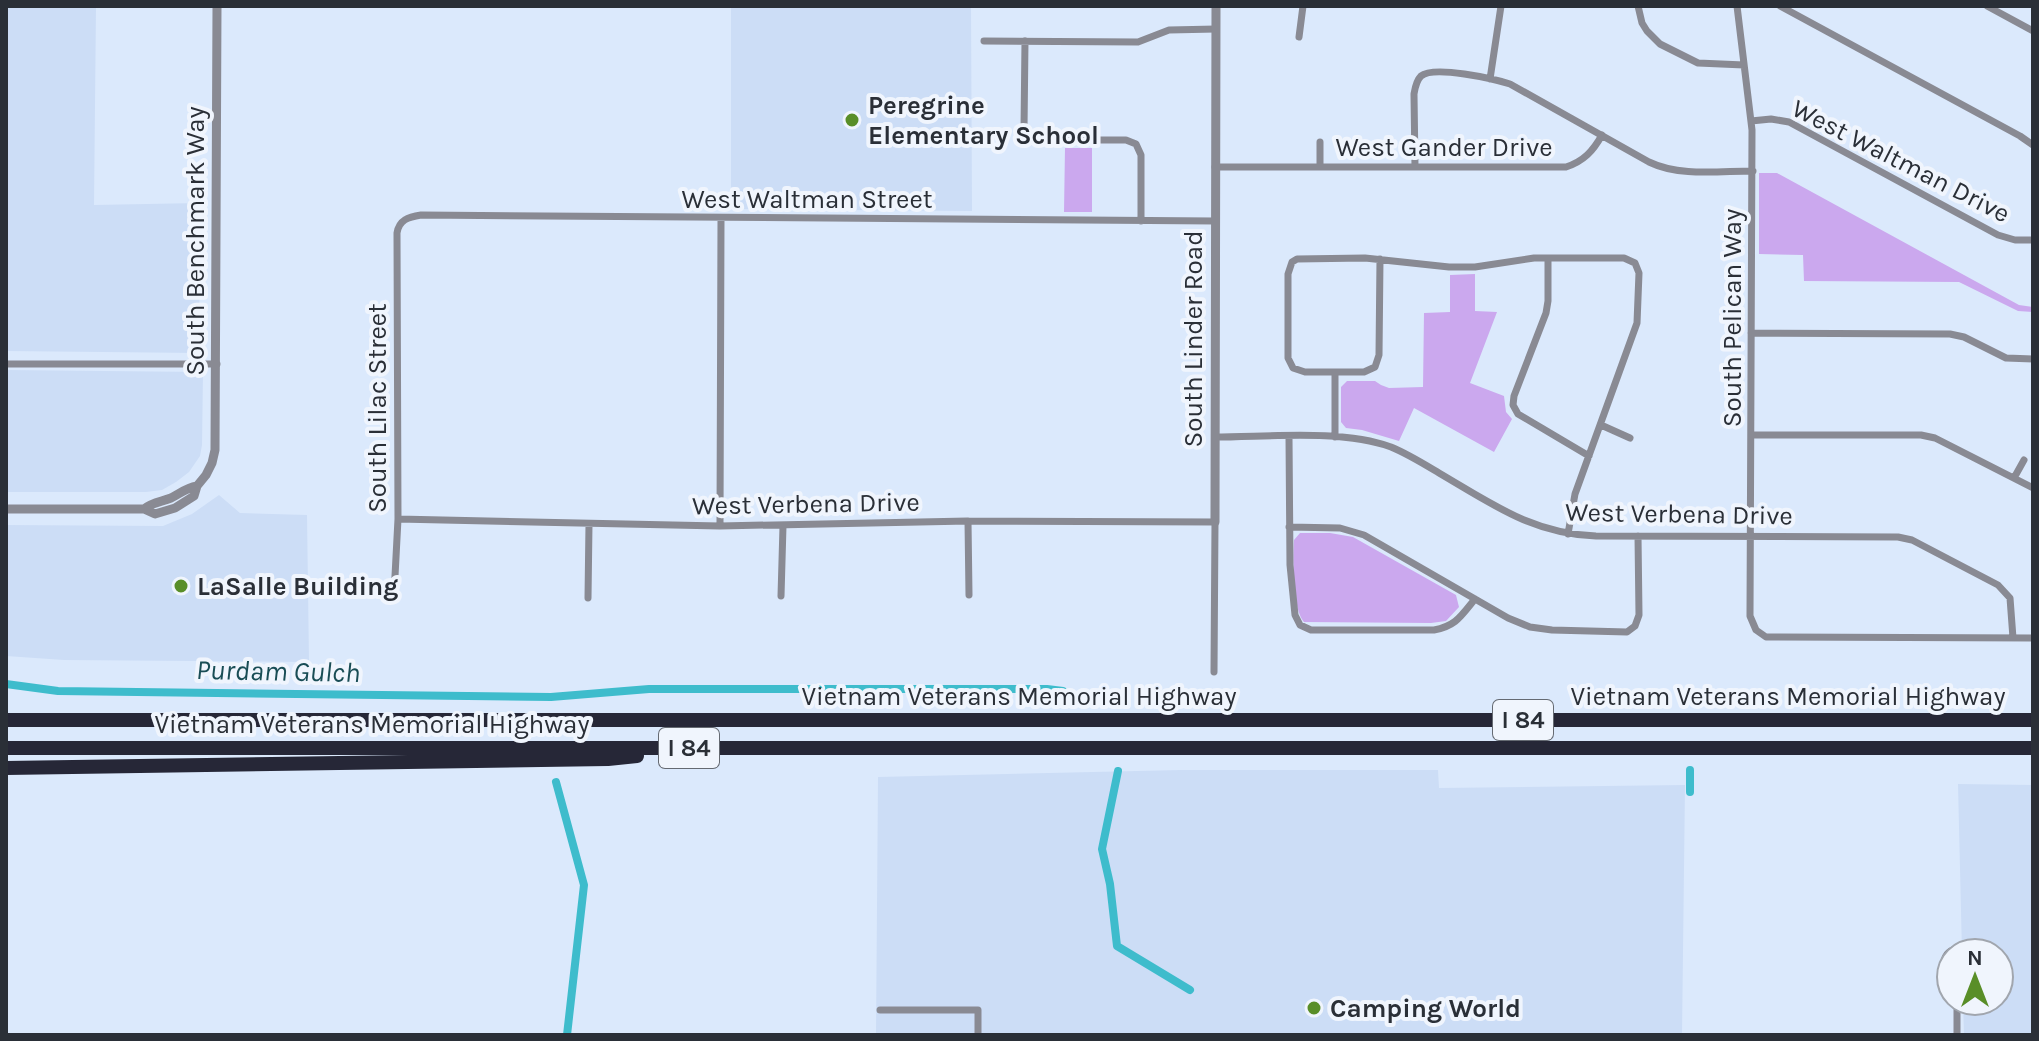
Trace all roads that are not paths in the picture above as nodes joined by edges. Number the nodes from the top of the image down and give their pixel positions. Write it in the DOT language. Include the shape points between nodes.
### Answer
graph roads {
  1 [pos="217,6"];
  2 [pos="1216,6"];
  3 [pos="1303,6"];
  4 [pos="1501,6"];
  5 [pos="1638,6"];
  6 [pos="1737,6"];
  7 [pos="1780,6"];
  8 [pos="1987,6"];
  9 [pos="1216,29"];
  10 [pos="2033,31"];
  11 [pos="1299,37"];
  12 [pos="984,41"];
  13 [pos="1025,41"];
  14 [pos="1744,65"];
  15 [pos="1490,79"];
  16 [pos="1751,121"];
  17 [pos="1602,135"];
  18 [pos="1320,142"];
  19 [pos="2033,145"];
  20 [pos="1215,167"];
  21 [pos="1320,167"];
  22 [pos="1415,167"];
  23 [pos="1753,171"];
  24 [pos="721,218"];
  25 [pos="1141,221"];
  26 [pos="1215,221"];
  27 [pos="401,223"];
  28 [pos="2033,240"];
  29 [pos="1548,258"];
  30 [pos="1380,259"];
  31 [pos="1751,333"];
  32 [pos="2033,359"];
  33 [pos="6,364"];
  34 [pos="217,364"];
  35 [pos="1335,372"];
  36 [pos="1601,425"];
  37 [pos="1751,435"];
  38 [pos="1215,437"];
  39 [pos="1289,437"];
  40 [pos="1335,437"];
  41 [pos="1630,438"];
  42 [pos="1589,456"];
  43 [pos="2024,460"];
  44 [pos="2014,478"];
  45 [pos="2033,488"];
  46 [pos="6,509"];
  47 [pos="398,519"];
  48 [pos="968,521"];
  49 [pos="1215,522"];
  50 [pos="589,524"];
  51 [pos="720,526"];
  52 [pos="783,526"];
  53 [pos="1289,527"];
  54 [pos="1568,534"];
  55 [pos="1638,536"];
  56 [pos="1751,537"];
  57 [pos="394,595"];
  58 [pos="969,595"];
  59 [pos="781,596"];
  60 [pos="588,598"];
  61 [pos="1475,599"];
  62 [pos="2013,638"];
  63 [pos="2033,638"];
  64 [pos="1214,672"];
  65 [pos="6,710"];
  66 [pos="6,720"];
  67 [pos="48,720"];
  68 [pos="2033,720"];
  69 [pos="6,748"];
  70 [pos="702,748"];
  71 [pos="2033,748"];
  72 [pos="6,768"];
  73 [pos="880,1010"];
  74 [pos="978,1035"];
  1 -- 34 [label="street, South Benchmark Way"];
  2 -- 9 [label="street, South Linder Road"];
  3 -- 11 [label="street"];
  4 -- 15 [label="street"];
  5 -- 14 [label="street" via="1647,31 1660,44 1698,63"];
  6 -- 14 [label="street, South Pelican Way"];
  7 -- 19 [label="street"];
  8 -- 10 [label="street"];
  9 -- 13 [label="street" via="1169,30 1138,42"];
  9 -- 20 [label="street, South Linder Road"];
  12 -- 13 [label="street"];
  13 -- 25 [label="street" via="1028,137 1136,144 1141,155"];
  14 -- 16 [label="street, South Pelican Way"];
  15 -- 17 [label="street" via="1510,84"];
  15 -- 22 [label="street" via="1440,71 1421,76 1414,94"];
  16 -- 23 [label="street, South Pelican Way"];
  16 -- 28 [label="street, West Waltman Drive" via="1789,122 1998,235"];
  17 -- 22 [label="street, West Gander Drive" via="1583,160 1566,167"];
  17 -- 23 [label="street" via="1666,169"];
  18 -- 21 [label="street, West Gander Drive"];
  20 -- 21 [label="street, West Gander Drive"];
  20 -- 26 [label="street, South Linder Road"];
  21 -- 22 [label="street, West Gander Drive"];
  23 -- 31 [label="street, South Pelican Way"];
  24 -- 25 [label="street, West Waltman Street"];
  24 -- 27 [label="street, West Waltman Street" via="421,215"];
  24 -- 51 [label="street"];
  25 -- 26 [label="street, West Waltman Street"];
  26 -- 38 [label="street, South Linder Road"];
  27 -- 47 [label="street, South Lilac Street"];
  29 -- 30 [label="street" via="1475,267"];
  29 -- 36 [label="street" via="1624,258 1635,263 1639,273 1637,323"];
  29 -- 42 [label="street" via="1546,313 1513,405 1518,414"];
  30 -- 35 [label="street" via="1375,367"];
  30 -- 35 [label="street" via="1302,257 1292,262 1288,358 1293,368 1305,372"];
  31 -- 32 [label="street" via="1950,334 2006,358"];
  31 -- 37 [label="street, South Pelican Way"];
  33 -- 34 [label="street"];
  34 -- 46 [label="street, South Benchmark Way" via="217,436 212,463 197,486 144,509"];
  35 -- 40 [label="street"];
  36 -- 41 [label="street"];
  36 -- 42 [label="street"];
  37 -- 44 [label="street" via="1921,435"];
  37 -- 56 [label="street, South Pelican Way"];
  38 -- 39 [label="street, West Verbena Drive"];
  38 -- 49 [label="street, South Linder Road"];
  39 -- 40 [label="street, West Verbena Drive"];
  39 -- 53 [label="street"];
  40 -- 54 [label="street, West Verbena Drive" via="1394,449 1521,520"];
  42 -- 54 [label="street"];
  43 -- 44 [label="street"];
  44 -- 45 [label="street"];
  47 -- 50 [label="street, West Verbena Drive"];
  47 -- 57 [label="street, South Lilac Street"];
  48 -- 49 [label="street, West Verbena Drive"];
  48 -- 52 [label="street, West Verbena Drive"];
  48 -- 58 [label="street"];
  49 -- 64 [label="street, South Linder Road"];
  50 -- 51 [label="street, West Verbena Drive"];
  50 -- 60 [label="street"];
  51 -- 52 [label="street, West Verbena Drive"];
  52 -- 59 [label="street"];
  53 -- 61 [label="street" via="1340,528 1364,535"];
  53 -- 61 [label="street" via="1295,615 1311,630 1447,628"];
  54 -- 55 [label="street, West Verbena Drive"];
  55 -- 56 [label="street, West Verbena Drive"];
  55 -- 61 [label="street" via="1639,615 1627,632 1530,627"];
  56 -- 62 [label="street, West Verbena Drive" via="1912,540 1998,585 2010,598"];
  56 -- 62 [label="street, South Pelican Way" via="1750,616 1766,637"];
  62 -- 63 [label="street"];
  65 -- 67 [label="highway"];
  66 -- 67 [label="highway, Vietnam Veterans Memorial Highway / I 84"];
  67 -- 68 [label="highway, Vietnam Veterans Memorial Highway / I 84"];
  69 -- 70 [label="highway, Vietnam Veterans Memorial Highway / I 84"];
  70 -- 71 [label="highway, Vietnam Veterans Memorial Highway / I 84"];
  70 -- 72 [label="highway" via="608,759"];
  73 -- 74 [label="street" via="978,1010"];
}
